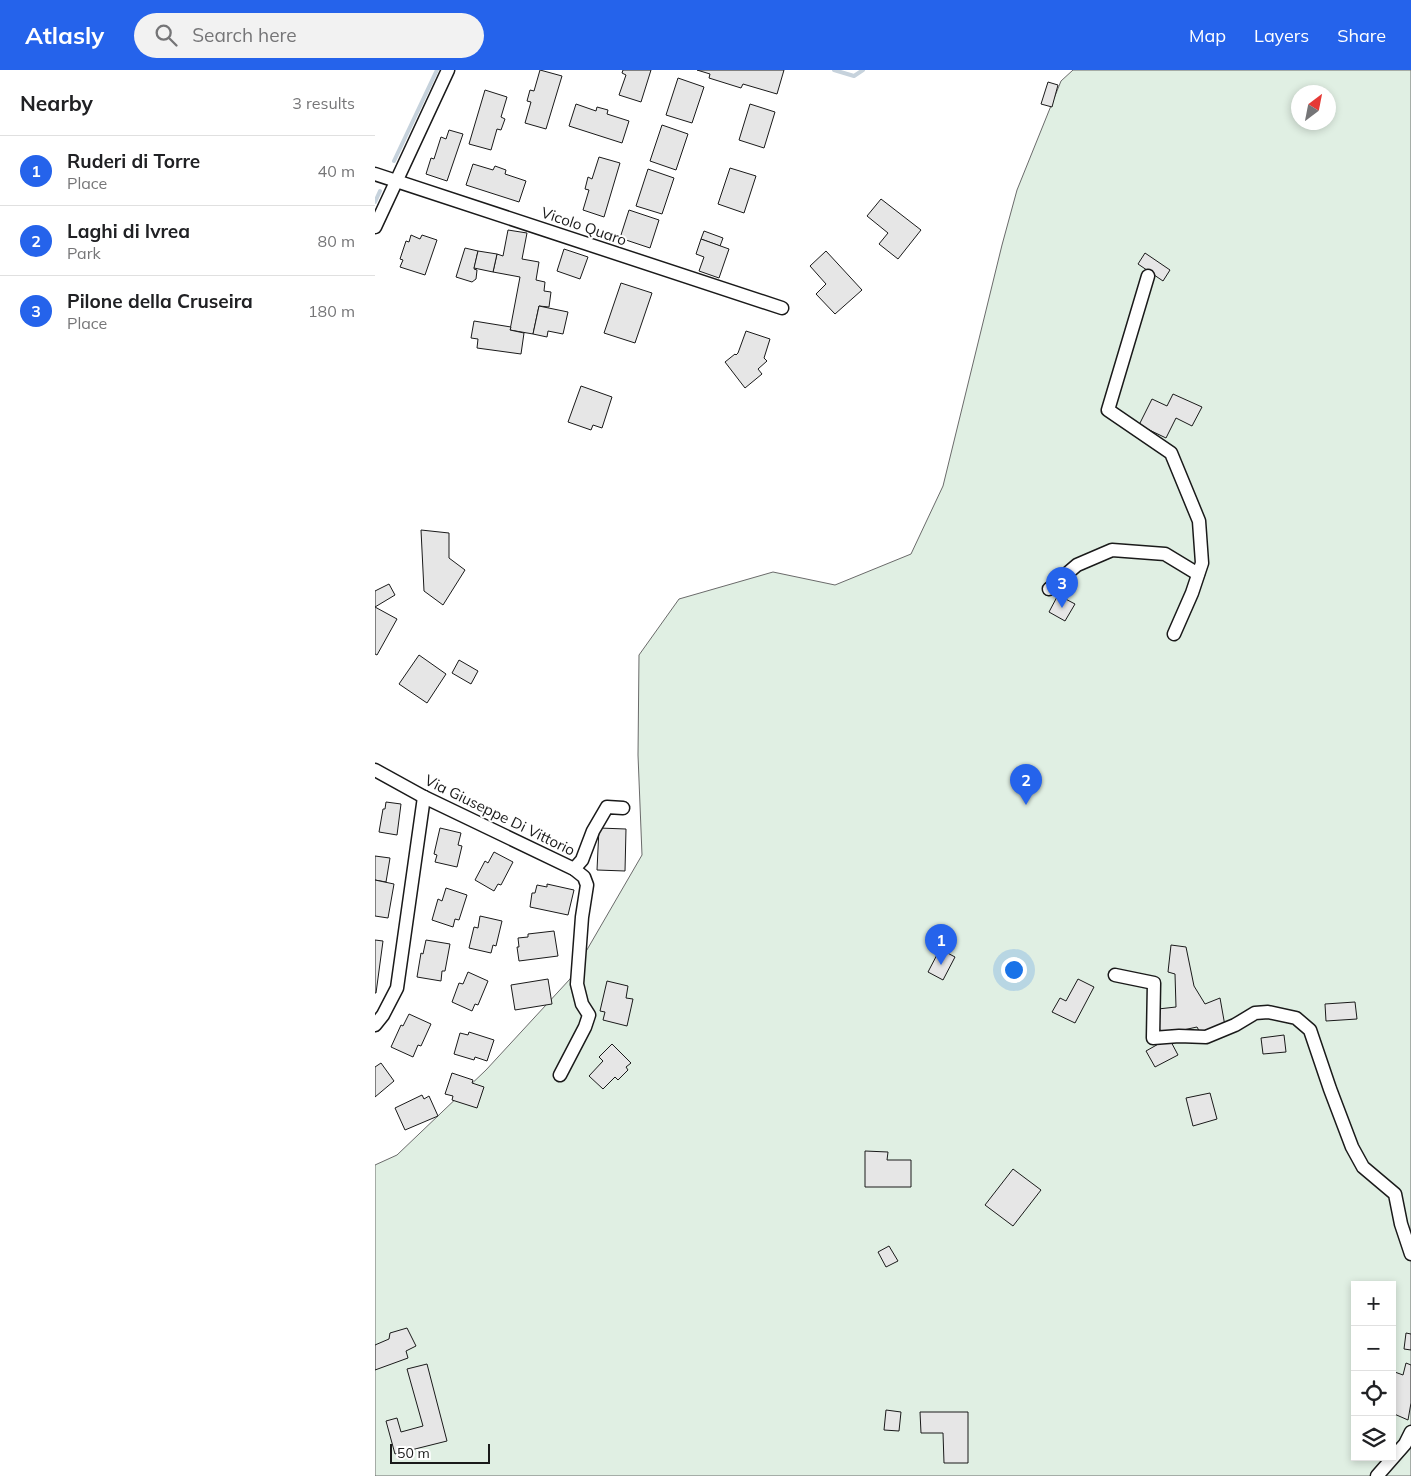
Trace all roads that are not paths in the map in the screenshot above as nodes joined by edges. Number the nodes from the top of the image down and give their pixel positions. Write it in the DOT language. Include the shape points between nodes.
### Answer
graph roads {
  1 [pos="449,70"];
  2 [pos="375,174"];
  3 [pos="397,181"];
  4 [pos="375,227"];
  5 [pos="1148,276"];
  6 [pos="782,308"];
  7 [pos="1198,574"];
  8 [pos="1049,589"];
  9 [pos="1174,634"];
  10 [pos="375,770"];
  11 [pos="424,797"];
  12 [pos="623,808"];
  13 [pos="574,869"];
  14 [pos="1115,975"];
  15 [pos="375,1025"];
  16 [pos="560,1075"];
  17 [pos="1411,1254"];
  18 [pos="1411,1432"];
  19 [pos="1377,1476"];
  1 -- 3 [label="street"];
  2 -- 3 [label="street, Vicolo Quaro"];
  3 -- 4 [label="street"];
  3 -- 6 [label="street, Vicolo Quaro"];
  5 -- 7 [label="street" via="1107,410 1171,453 1199,521 1202,564"];
  7 -- 8 [label="street" via="1165,554 1112,550 1077,565"];
  7 -- 9 [label="street"];
  10 -- 11 [label="street, Via Giuseppe Di Vittorio"];
  11 -- 13 [label="street, Via Giuseppe Di Vittorio"];
  11 -- 15 [label="street" via="397,988"];
  12 -- 13 [label="street" via="607,807 582,860"];
  13 -- 16 [label="street, Via Giuseppe Di Vittorio" via="584,877 587,885 577,984 582,1004 589,1015"];
  14 -- 17 [label="street" via="1154,983 1153,1038 1206,1037 1255,1013 1267,1012 1296,1018 1310,1030 1352,1146 1363,1167 1395,1194"];
  18 -- 19 [label="street" via="1405,1444"];
}
